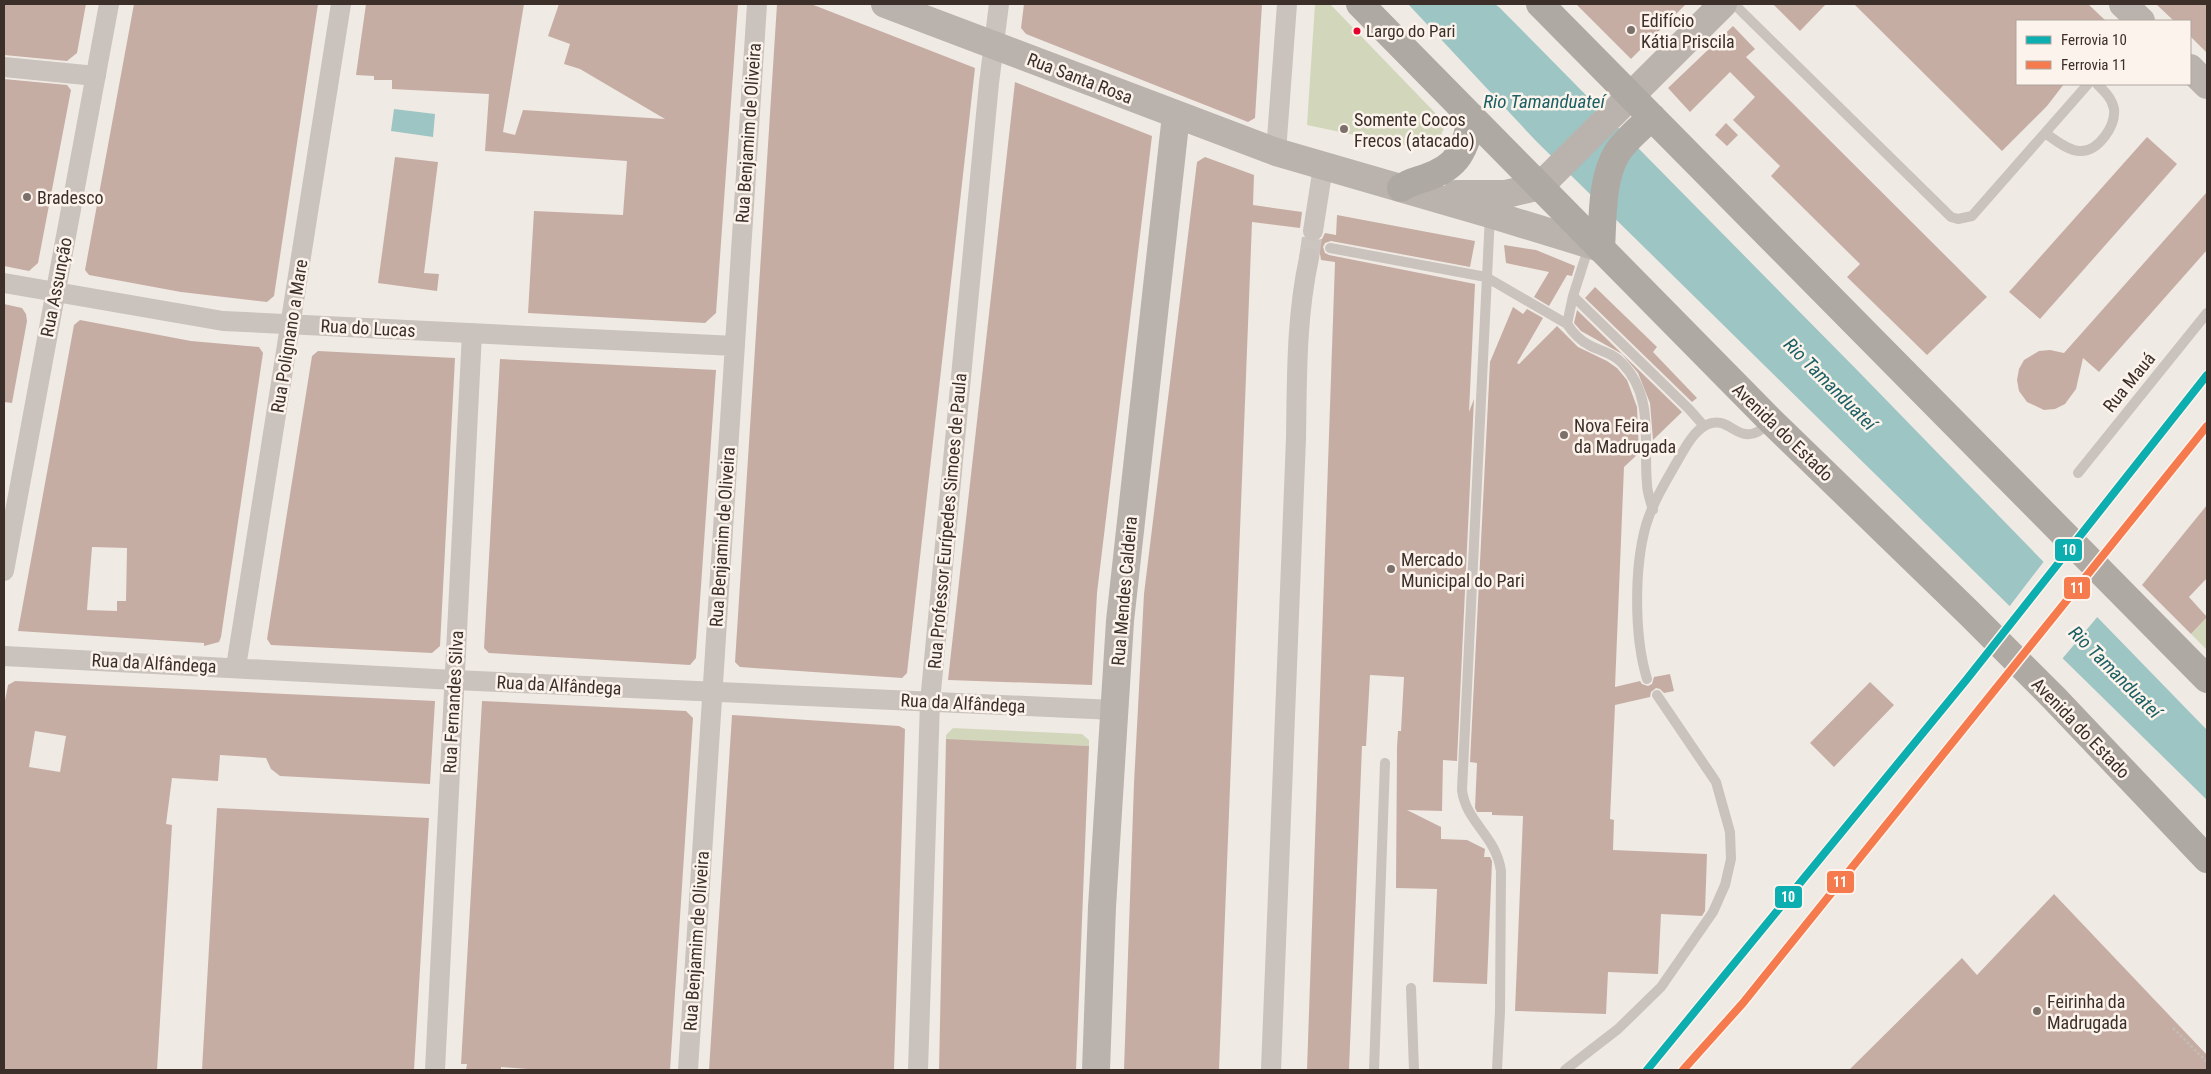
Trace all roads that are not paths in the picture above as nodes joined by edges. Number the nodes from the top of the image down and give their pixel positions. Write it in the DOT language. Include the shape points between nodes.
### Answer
graph roads {
  1 [pos="109,4"];
  2 [pos="341,4"];
  3 [pos="757,4"];
  4 [pos="885,4"];
  5 [pos="999,4"];
  6 [pos="1287,4"];
  7 [pos="1360,4"];
  8 [pos="1540,4"];
  9 [pos="1723,4"];
  10 [pos="1734,4"];
  11 [pos="2123,4"];
  12 [pos="2140,20"];
  13 [pos="994,45"];
  14 [pos="4,67"];
  15 [pos="2191,69"];
  16 [pos="96,76"];
  17 [pos="2087,85"];
  18 [pos="2098,85"];
  19 [pos="2207,86"];
  20 [pos="1626,101"];
  21 [pos="1176,114"];
  22 [pos="1472,117"];
  23 [pos="1646,122"];
  24 [pos="2045,133"];
  25 [pos="1276,152"];
  26 [pos="1323,167"];
  27 [pos="1546,180"];
  28 [pos="1400,188"];
  29 [pos="1490,214"];
  30 [pos="1313,231"];
  31 [pos="1597,239"];
  32 [pos="1330,248"];
  33 [pos="1309,258"];
  34 [pos="1486,277"];
  35 [pos="4,283"];
  36 [pos="55,293"];
  37 [pos="1573,296"];
  38 [pos="2207,313"];
  39 [pos="1567,324"];
  40 [pos="291,325"];
  41 [pos="472,333"];
  42 [pos="735,346"];
  43 [pos="1771,421"];
  44 [pos="1704,426"];
  45 [pos="2078,473"];
  46 [pos="1653,510"];
  47 [pos="4,571"];
  48 [pos="4,656"];
  49 [pos="236,667"];
  50 [pos="1646,679"];
  51 [pos="2207,679"];
  52 [pos="454,680"];
  53 [pos="711,692"];
  54 [pos="1657,695"];
  55 [pos="930,702"];
  56 [pos="1114,710"];
  57 [pos="1385,763"];
  58 [pos="2207,859"];
  59 [pos="1411,988"];
  60 [pos="435,1070"];
  61 [pos="688,1070"];
  62 [pos="918,1070"];
  63 [pos="1096,1070"];
  64 [pos="1271,1070"];
  65 [pos="1374,1070"];
  66 [pos="1414,1070"];
  67 [pos="1496,1070"];
  68 [pos="1565,1070"];
  1 -- 16 [label="street, Rua Assunção"];
  2 -- 40 [label="street, Rua Polignano a Mare"];
  3 -- 42 [label="street, Rua Benjamim de Oliveira"];
  4 -- 13 [label="street, Rua Santa Rosa"];
  5 -- 13 [label="street, Rua Professor Eurípedes Simoes de Paula"];
  6 -- 25 [label="street"];
  7 -- 22 [label="highway, Avenida do Estado"];
  8 -- 20 [label="highway"];
  9 -- 20 [label="street"];
  10 -- 24 [label="lane" via="1958,220 1972,216"];
  11 -- 12 [label="street"];
  13 -- 21 [label="street, Rua Santa Rosa"];
  13 -- 55 [label="street, Rua Professor Eurípedes Simoes de Paula"];
  14 -- 16 [label="street"];
  15 -- 19 [label="street"];
  16 -- 36 [label="street, Rua Assunção"];
  17 -- 24 [label="lane"];
  18 -- 24 [label="lane" via="2110,97 2114,108 2114,119 2101,141 2080,152"];
  20 -- 23 [label="highway"];
  20 -- 27 [label="street"];
  21 -- 25 [label="street, Rua Santa Rosa"];
  21 -- 56 [label="street, Rua Mendes Caldeira" via="1120,621"];
  22 -- 27 [label="highway, Avenida do Estado"];
  22 -- 28 [label="highway" via="1463,151 1456,160 1426,178"];
  23 -- 31 [label="highway" via="1616,155 1610,170"];
  23 -- 51 [label="highway"];
  25 -- 26 [label="street"];
  26 -- 28 [label="street"];
  26 -- 30 [label="street"];
  27 -- 28 [label="street" via="1506,194 1453,194 1420,185"];
  27 -- 31 [label="highway, Avenida do Estado"];
  28 -- 29 [label="street"];
  29 -- 31 [label="street"];
  29 -- 34 [label="lane"];
  31 -- 37 [label="lane"];
  31 -- 43 [label="highway, Avenida do Estado"];
  32 -- 34 [label="lane"];
  33 -- 64 [label="street" via="1302,289 1298,336"];
  34 -- 39 [label="lane"];
  34 -- 67 [label="lane" via="1462,790 1464,804 1494,846 1500,860 1500,1011"];
  35 -- 36 [label="street, Rua do Lucas"];
  36 -- 40 [label="street, Rua do Lucas" via="223,321"];
  36 -- 47 [label="street, Rua Assunção"];
  37 -- 39 [label="lane"];
  37 -- 44 [label="lane"];
  38 -- 45 [label="lane, Rua Mauá"];
  39 -- 46 [label="lane" via="1575,336 1621,362 1637,384 1644,404 1647,484"];
  40 -- 41 [label="street, Rua do Lucas"];
  40 -- 49 [label="street, Rua Polignano a Mare"];
  41 -- 42 [label="street, Rua do Lucas"];
  41 -- 52 [label="street, Rua Fernandes Silva"];
  42 -- 53 [label="street, Rua Benjamim de Oliveira"];
  43 -- 44 [label="lane" via="1750,435 1721,424"];
  43 -- 58 [label="highway, Avenida do Estado" via="1977,621"];
  44 -- 46 [label="lane" via="1686,447 1662,487"];
  46 -- 50 [label="lane" via="1640,554 1637,628"];
  48 -- 49 [label="street, Rua da Alfândega"];
  49 -- 52 [label="street, Rua da Alfândega"];
  52 -- 53 [label="street, Rua da Alfândega"];
  52 -- 60 [label="street, Rua Fernandes Silva"];
  53 -- 55 [label="street, Rua da Alfândega"];
  53 -- 61 [label="street, Rua Benjamim de Oliveira"];
  54 -- 68 [label="lane" via="1716,782 1730,832 1731,859 1725,885 1713,912 1661,987 1618,1029"];
  55 -- 56 [label="street, Rua da Alfândega"];
  55 -- 62 [label="street, Rua Professor Eurípedes Simoes de Paula"];
  56 -- 63 [label="street, Rua Mendes Caldeira"];
  57 -- 65 [label="lane"];
  59 -- 66 [label="lane"];
}
